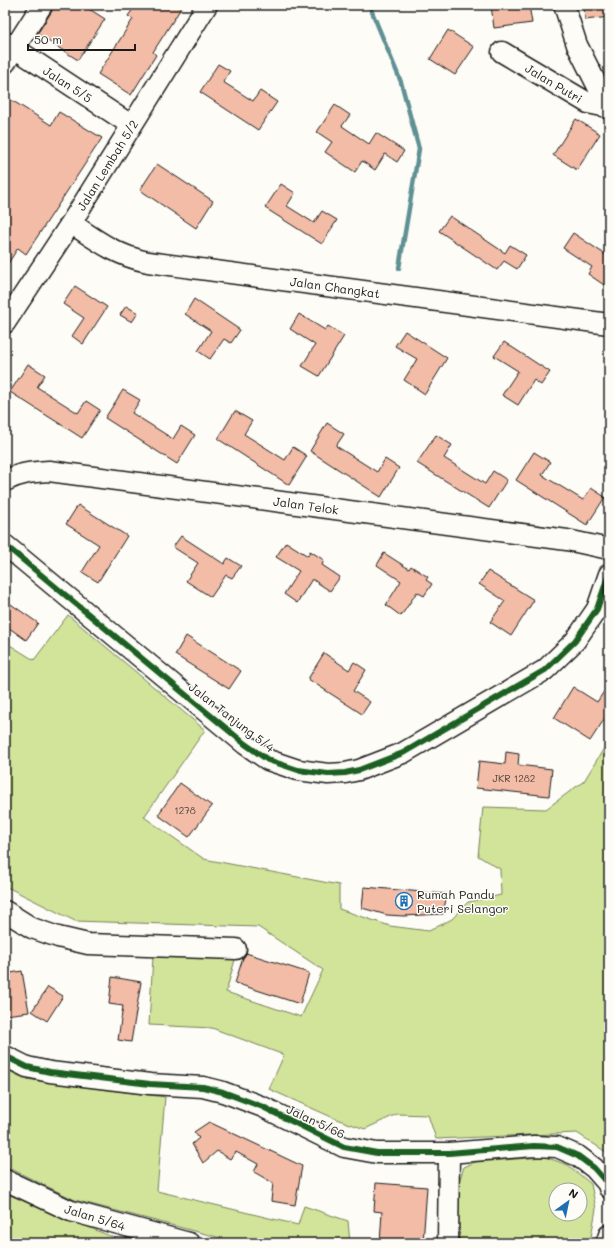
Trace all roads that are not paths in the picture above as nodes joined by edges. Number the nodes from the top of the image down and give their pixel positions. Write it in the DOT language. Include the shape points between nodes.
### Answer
graph roads {
  1 [pos="42,5"];
  2 [pos="207,5"];
  3 [pos="564,5"];
  4 [pos="8,51"];
  5 [pos="502,52"];
  6 [pos="608,107"];
  7 [pos="131,125"];
  8 [pos="71,223"];
  9 [pos="5,323"];
  10 [pos="609,324"];
  11 [pos="5,481"];
  12 [pos="5,545"];
  13 [pos="609,549"];
  14 [pos="609,574"];
  15 [pos="5,911"];
  16 [pos="236,949"];
  17 [pos="5,1056"];
  18 [pos="449,1153"];
  19 [pos="5,1180"];
  20 [pos="609,1188"];
  21 [pos="609,1235"];
  22 [pos="189,1243"];
  23 [pos="448,1243"];
  24 [pos="606,1243"];
  1 -- 4 [label="street"];
  2 -- 7 [label="street, Jalan Lembah 5/2"];
  3 -- 6 [label="street" via="577,45"];
  4 -- 7 [label="street, Jalan 5/5"];
  5 -- 6 [label="street, Jalan Putri" via="588,103"];
  7 -- 8 [label="street, Jalan Lembah 5/2"];
  8 -- 9 [label="street, Jalan Lembah 5/2"];
  8 -- 10 [label="street, Jalan Changkat" via="132,259"];
  11 -- 13 [label="street, Jalan Telok" via="25,472 49,471 559,539"];
  12 -- 14 [label="street, Jalan Tanjung 5/4" via="245,744 268,760 298,770 328,774 359,770 403,753 544,670 575,641 597,609"];
  15 -- 16 [label="street" via="32,928 88,944"];
  17 -- 18 [label="street, Jalan 5/66" via="27,1067 50,1072 150,1084 203,1087 263,1107 344,1147 377,1153"];
  18 -- 20 [label="street, Jalan 5/66" via="557,1146 578,1156 594,1168"];
  18 -- 23 [label="street"];
  19 -- 22 [label="street, Jalan 5/64" via="71,1211"];
  21 -- 24 [label="street"];
}
